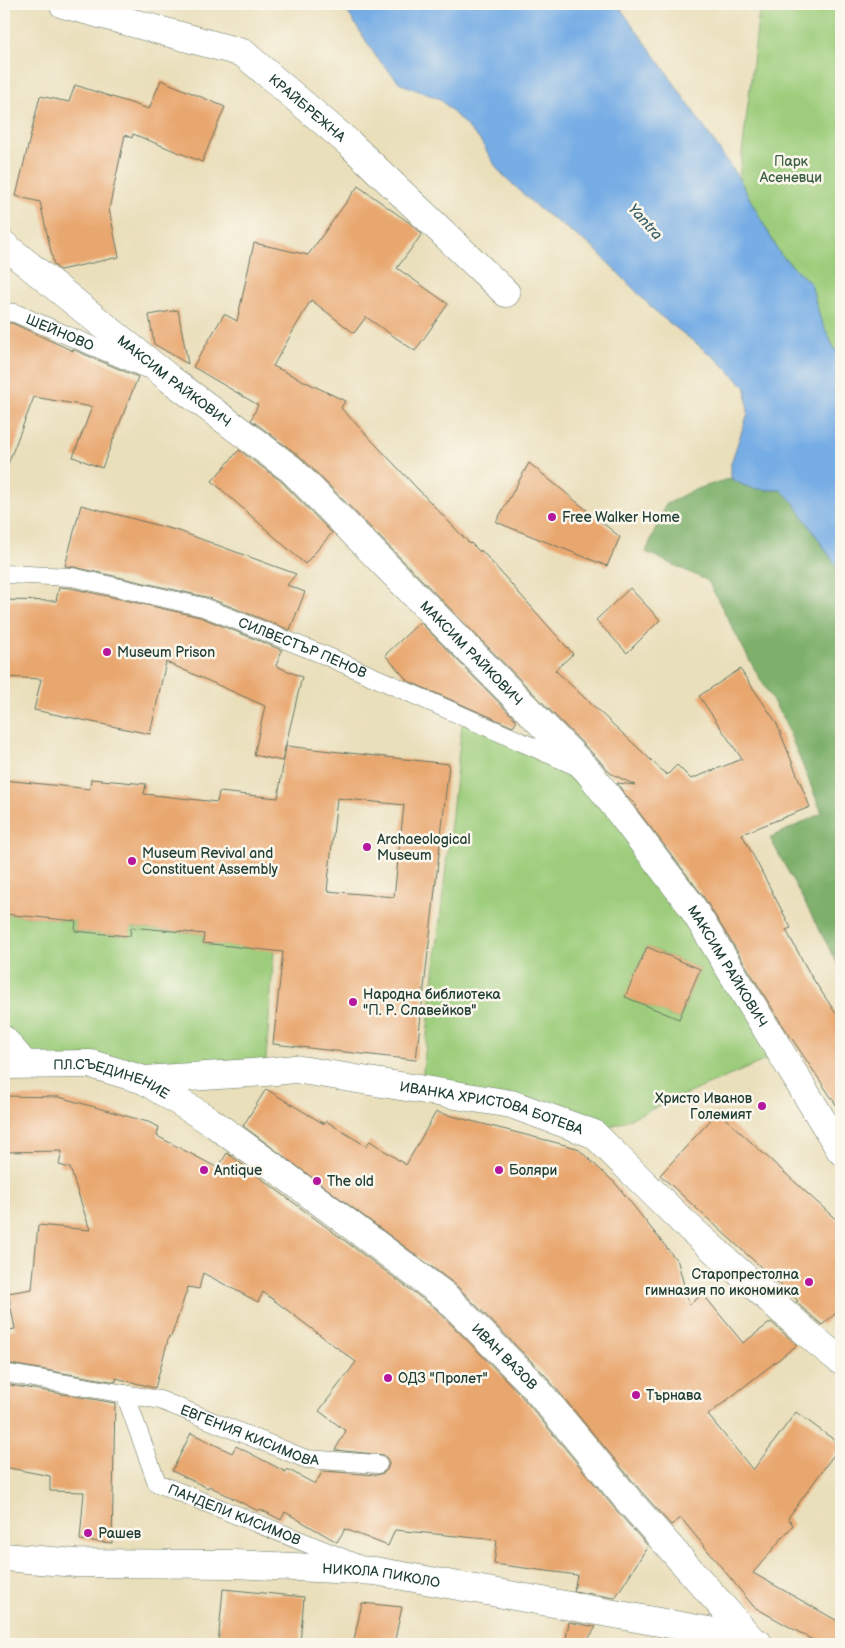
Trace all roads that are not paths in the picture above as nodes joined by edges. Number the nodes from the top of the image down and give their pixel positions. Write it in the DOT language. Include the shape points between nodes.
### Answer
graph roads {
  1 [pos="63,4"];
  2 [pos="4,245"];
  3 [pos="506,293"];
  4 [pos="4,312"];
  5 [pos="170,379"];
  6 [pos="4,574"];
  7 [pos="588,771"];
  8 [pos="4,1040"];
  9 [pos="14,1065"];
  10 [pos="144,1080"];
  11 [pos="210,1121"];
  12 [pos="841,1151"];
  13 [pos="841,1361"];
  14 [pos="4,1374"];
  15 [pos="125,1394"];
  16 [pos="378,1464"];
  17 [pos="4,1556"];
  18 [pos="375,1571"];
  19 [pos="757,1642"];
  1 -- 3 [label="street, КРАЙБРЕЖНА" via="243,54 350,144"];
  2 -- 5 [label="street, МАКСИМ РАЙКОВИЧ"];
  4 -- 5 [label="lane, ШЕЙНОВО" via="15,313"];
  5 -- 7 [label="street, МАКСИМ РАЙКОВИЧ" via="291,469"];
  6 -- 7 [label="lane, СИЛВЕСТЪР ПЕНОВ" via="72,576 203,607 324,655"];
  7 -- 12 [label="street, МАКСИМ РАЙКОВИЧ" via="690,904"];
  8 -- 9 [label="street"];
  9 -- 10 [label="street, ПЛ.СЪЕДИНЕНИЕ" via="91,1064"];
  10 -- 11 [label="street, ПЛ.СЪЕДИНЕНИЕ"];
  10 -- 13 [label="street, ИВАНКА ХРИСТОВА БОТЕВА" via="295,1069 511,1104 594,1134 683,1222"];
  11 -- 19 [label="street, ИВАН ВАЗОВ" via="445,1296 532,1384 628,1500"];
  14 -- 15 [label="lane"];
  15 -- 16 [label="lane, ЕВГЕНИЯ КИСИМОВА" via="160,1400 306,1459"];
  15 -- 18 [label="lane, ПАНДЕЛИ КИСИМОВ" via="157,1484"];
  17 -- 18 [label="street, НИКОЛА ПИКОЛО" via="76,1563 234,1564"];
  18 -- 19 [label="street, НИКОЛА ПИКОЛО"];
}
